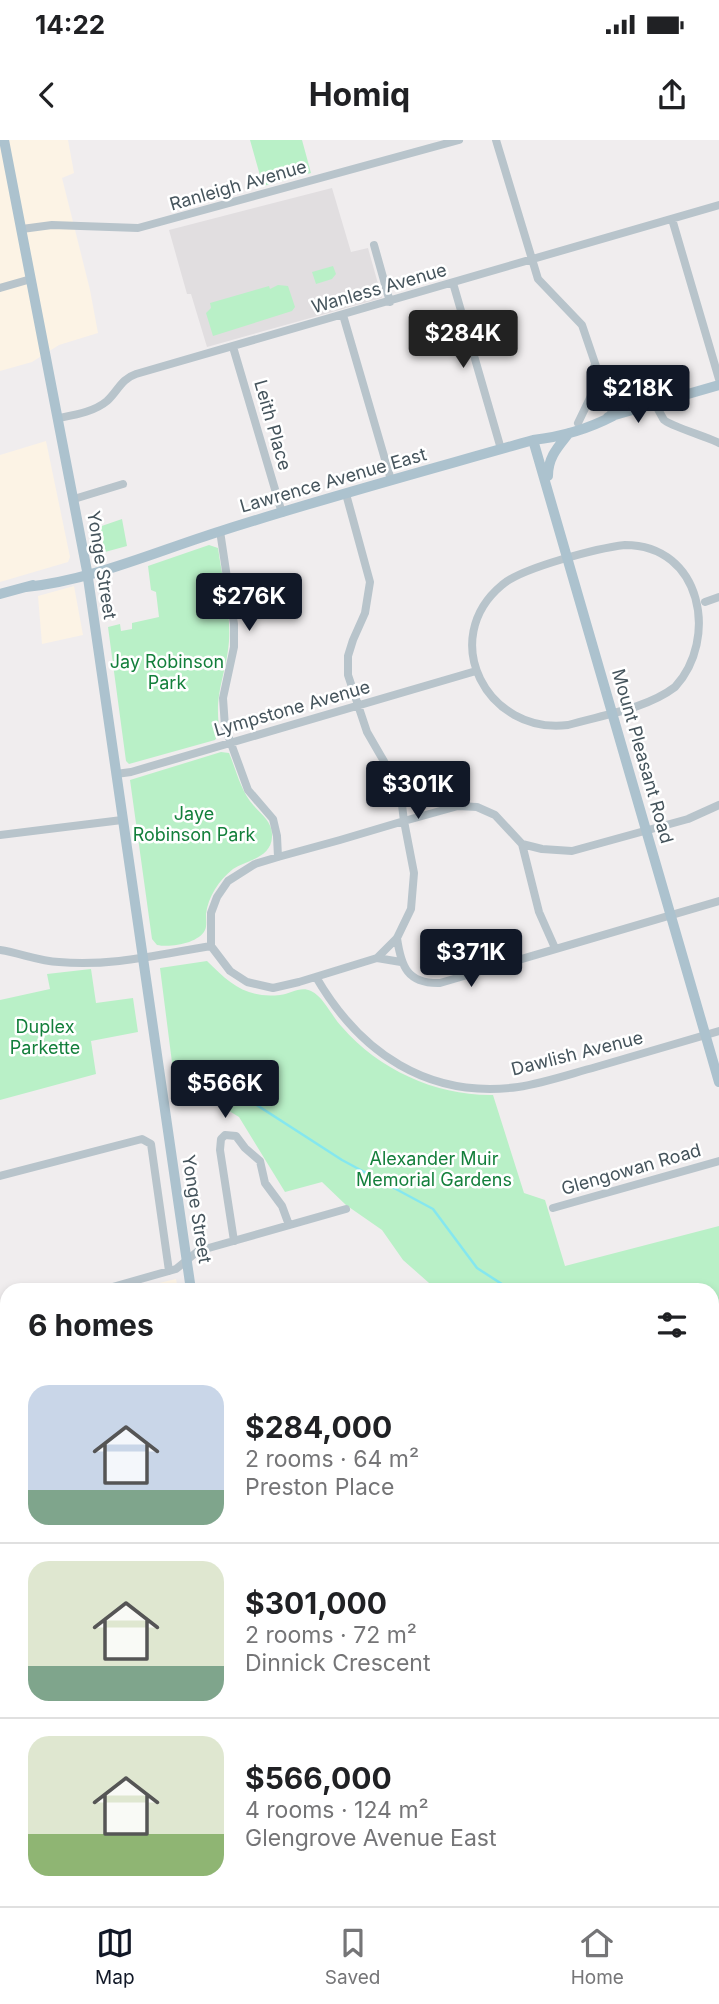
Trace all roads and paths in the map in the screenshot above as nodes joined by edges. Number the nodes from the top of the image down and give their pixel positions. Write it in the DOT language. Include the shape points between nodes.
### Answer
graph roads {
  1 [pos="5,140"];
  2 [pos="459,140"];
  3 [pos="496,140"];
  4 [pos="5,169"];
  5 [pos="719,205"];
  6 [pos="672,219"];
  7 [pos="22,229"];
  8 [pos="374,245"];
  9 [pos="530,260"];
  10 [pos="31,279"];
  11 [pos="453,283"];
  12 [pos="0,288"];
  13 [pos="390,302"];
  14 [pos="343,315"];
  15 [pos="233,347"];
  16 [pos="594,361"];
  17 [pos="719,379"];
  18 [pos="719,384"];
  19 [pos="655,404"];
  20 [pos="613,416"];
  21 [pos="59,418"];
  22 [pos="578,423"];
  23 [pos="569,433"];
  24 [pos="533,440"];
  25 [pos="719,443"];
  26 [pos="501,449"];
  27 [pos="391,480"];
  28 [pos="123,484"];
  29 [pos="548,490"];
  30 [pos="346,494"];
  31 [pos="74,499"];
  32 [pos="282,513"];
  33 [pos="220,531"];
  34 [pos="568,559"];
  35 [pos="87,571"];
  36 [pos="0,594"];
  37 [pos="719,597"];
  38 [pos="705,601"];
  39 [pos="476,671"];
  40 [pos="358,706"];
  41 [pos="611,712"];
  42 [pos="231,742"];
  43 [pos="116,774"];
  44 [pos="719,805"];
  45 [pos="122,820"];
  46 [pos="404,821"];
  47 [pos="646,831"];
  48 [pos="0,835"];
  49 [pos="522,844"];
  50 [pos="278,857"];
  51 [pos="719,901"];
  52 [pos="671,915"];
  53 [pos="397,938"];
  54 [pos="211,946"];
  55 [pos="555,948"];
  56 [pos="0,950"];
  57 [pos="143,958"];
  58 [pos="377,958"];
  59 [pos="401,962"];
  60 [pos="316,977"];
  61 [pos="719,1031"];
  62 [pos="705,1035"];
  63 [pos="719,1082"];
  64 [pos="719,1161"];
  65 [pos="0,1176"];
  66 [pos="553,1208"];
  67 [pos="346,1209"];
  68 [pos="289,1225"];
  69 [pos="234,1241"];
  70 [pos="187,1261"];
  71 [pos="169,1271"];
  72 [pos="127,1283"];
  73 [pos="190,1283"];
  1 -- 4 [label="main road, Yonge Street"];
  2 -- 7 [label="street, Ranleigh Avenue" via="138,229 52,225"];
  3 -- 9 [label="street"];
  4 -- 7 [label="main road, Yonge Street"];
  5 -- 6 [label="street, Wanless Avenue"];
  6 -- 9 [label="street, Wanless Avenue"];
  6 -- 17 [label="street"];
  7 -- 10 [label="main road, Yonge Street"];
  8 -- 13 [label="street"];
  9 -- 11 [label="street, Wanless Avenue"];
  9 -- 16 [label="street" via="543,287 582,326"];
  10 -- 12 [label="street"];
  10 -- 21 [label="main road, Yonge Street"];
  11 -- 13 [label="street, Wanless Avenue"];
  11 -- 26 [label="street"];
  13 -- 14 [label="street, Wanless Avenue"];
  14 -- 15 [label="street, Wanless Avenue"];
  14 -- 27 [label="street"];
  15 -- 21 [label="street, Wanless Avenue" via="130,376 100,405"];
  15 -- 32 [label="street, Leith Place"];
  16 -- 20 [label="street"];
  16 -- 22 [label="street" via="591,396"];
  18 -- 19 [label="main road, Lawrence Avenue East"];
  19 -- 20 [label="main road, Lawrence Avenue East"];
  19 -- 25 [label="street" via="670,424"];
  20 -- 22 [label="main road, Lawrence Avenue East"];
  20 -- 23 [label="main road, Lawrence Avenue East"];
  21 -- 31 [label="main road, Yonge Street"];
  22 -- 24 [label="main road, Lawrence Avenue East"];
  23 -- 24 [label="main road, Lawrence Avenue East"];
  23 -- 29 [label="main road" via="548,464"];
  24 -- 26 [label="main road, Lawrence Avenue East"];
  24 -- 29 [label="main road, Mount Pleasant Road"];
  26 -- 27 [label="main road, Lawrence Avenue East"];
  27 -- 30 [label="main road, Lawrence Avenue East"];
  28 -- 31 [label="street"];
  29 -- 34 [label="main road, Mount Pleasant Road"];
  30 -- 32 [label="main road, Lawrence Avenue East"];
  30 -- 40 [label="street" via="370,582 365,613 348,656 348,675"];
  31 -- 35 [label="main road, Yonge Street"];
  32 -- 33 [label="main road, Lawrence Avenue East"];
  33 -- 35 [label="main road, Lawrence Avenue East"];
  33 -- 42 [label="street" via="234,624 223,705"];
  34 -- 38 [label="street" via="616,546 648,548 678,564"];
  34 -- 39 [label="street" via="515,576 494,593 474,632"];
  34 -- 41 [label="main road, Mount Pleasant Road"];
  35 -- 36 [label="main road, Lawrence Avenue East"];
  35 -- 43 [label="main road, Yonge Street"];
  37 -- 38 [label="street"];
  38 -- 41 [label="street" via="703,650 689,674 667,692"];
  39 -- 40 [label="street, Lympstone Avenue"];
  39 -- 41 [label="street" via="496,703 531,723 568,725"];
  40 -- 42 [label="street, Lympstone Avenue"];
  40 -- 46 [label="street" via="370,739 399,784"];
  41 -- 47 [label="main road, Mount Pleasant Road"];
  42 -- 43 [label="street, Lympstone Avenue"];
  42 -- 50 [label="street" via="248,790 273,819"];
  43 -- 45 [label="main road, Yonge Street"];
  44 -- 47 [label="street"];
  45 -- 48 [label="street"];
  45 -- 57 [label="main road, Yonge Street"];
  46 -- 49 [label="street" via="471,806 499,818"];
  46 -- 50 [label="street"];
  46 -- 53 [label="street" via="414,889 411,909"];
  47 -- 49 [label="street" via="572,851"];
  47 -- 52 [label="main road, Mount Pleasant Road"];
  49 -- 55 [label="street" via="539,912"];
  50 -- 54 [label="street" via="228,880 211,913"];
  51 -- 52 [label="street"];
  52 -- 55 [label="street"];
  52 -- 62 [label="main road, Mount Pleasant Road"];
  53 -- 58 [label="street"];
  53 -- 59 [label="street"];
  54 -- 57 [label="street"];
  54 -- 60 [label="street" via="230,971 256,985 273,988"];
  55 -- 59 [label="street" via="440,983 418,979"];
  56 -- 57 [label="street" via="59,962"];
  57 -- 70 [label="main road, Yonge Street"];
  58 -- 59 [label="street"];
  58 -- 60 [label="street"];
  60 -- 62 [label="street, Dawlish Avenue" via="343,1019 379,1052 421,1075 473,1088 536,1084"];
  61 -- 62 [label="street, Dawlish Avenue"];
  62 -- 63 [label="main road, Mount Pleasant Road"];
  64 -- 66 [label="street, Glengowan Road"];
  65 -- 71 [label="street" via="142,1139 151,1144"];
  67 -- 68 [label="street"];
  68 -- 69 [label="street"];
  68 -- 69 [label="street" via="265,1183 260,1161 236,1136 225,1135 220,1150"];
  69 -- 70 [label="street" via="198,1251"];
  70 -- 71 [label="street"];
  70 -- 73 [label="main road, Yonge Street"];
  71 -- 72 [label="street"];
}
